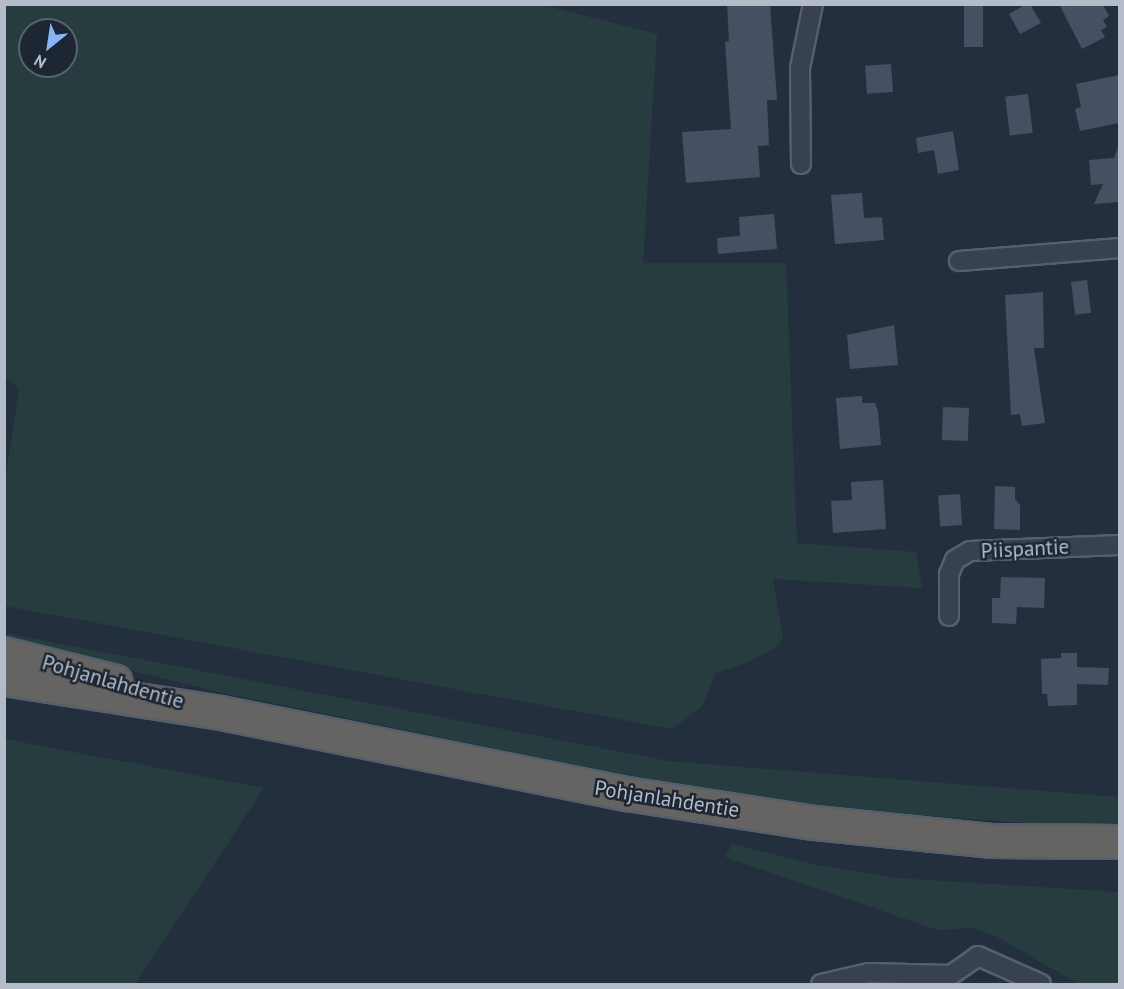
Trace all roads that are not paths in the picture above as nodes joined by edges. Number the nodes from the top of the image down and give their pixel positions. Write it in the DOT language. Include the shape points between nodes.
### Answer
graph roads {
  1 [pos="813,4"];
  2 [pos="801,164"];
  3 [pos="1119,248"];
  4 [pos="959,261"];
  5 [pos="1119,545"];
  6 [pos="949,616"];
  7 [pos="4,654"];
  8 [pos="4,679"];
  9 [pos="221,713"];
  10 [pos="1119,842"];
  11 [pos="821,984"];
  12 [pos="1041,984"];
  1 -- 2 [label="street" via="800,68"];
  3 -- 4 [label="street"];
  5 -- 6 [label="street, Piispantie" via="970,552 955,560 949,574"];
  7 -- 9 [label="highway, Pohjanlahdentie" via="60,665"];
  8 -- 9 [label="highway, Pohjanlahdentie"];
  9 -- 10 [label="highway, Pohjanlahdentie" via="627,794 815,823 993,841"];
  11 -- 12 [label="street" via="869,973 951,975 978,956"];
}
